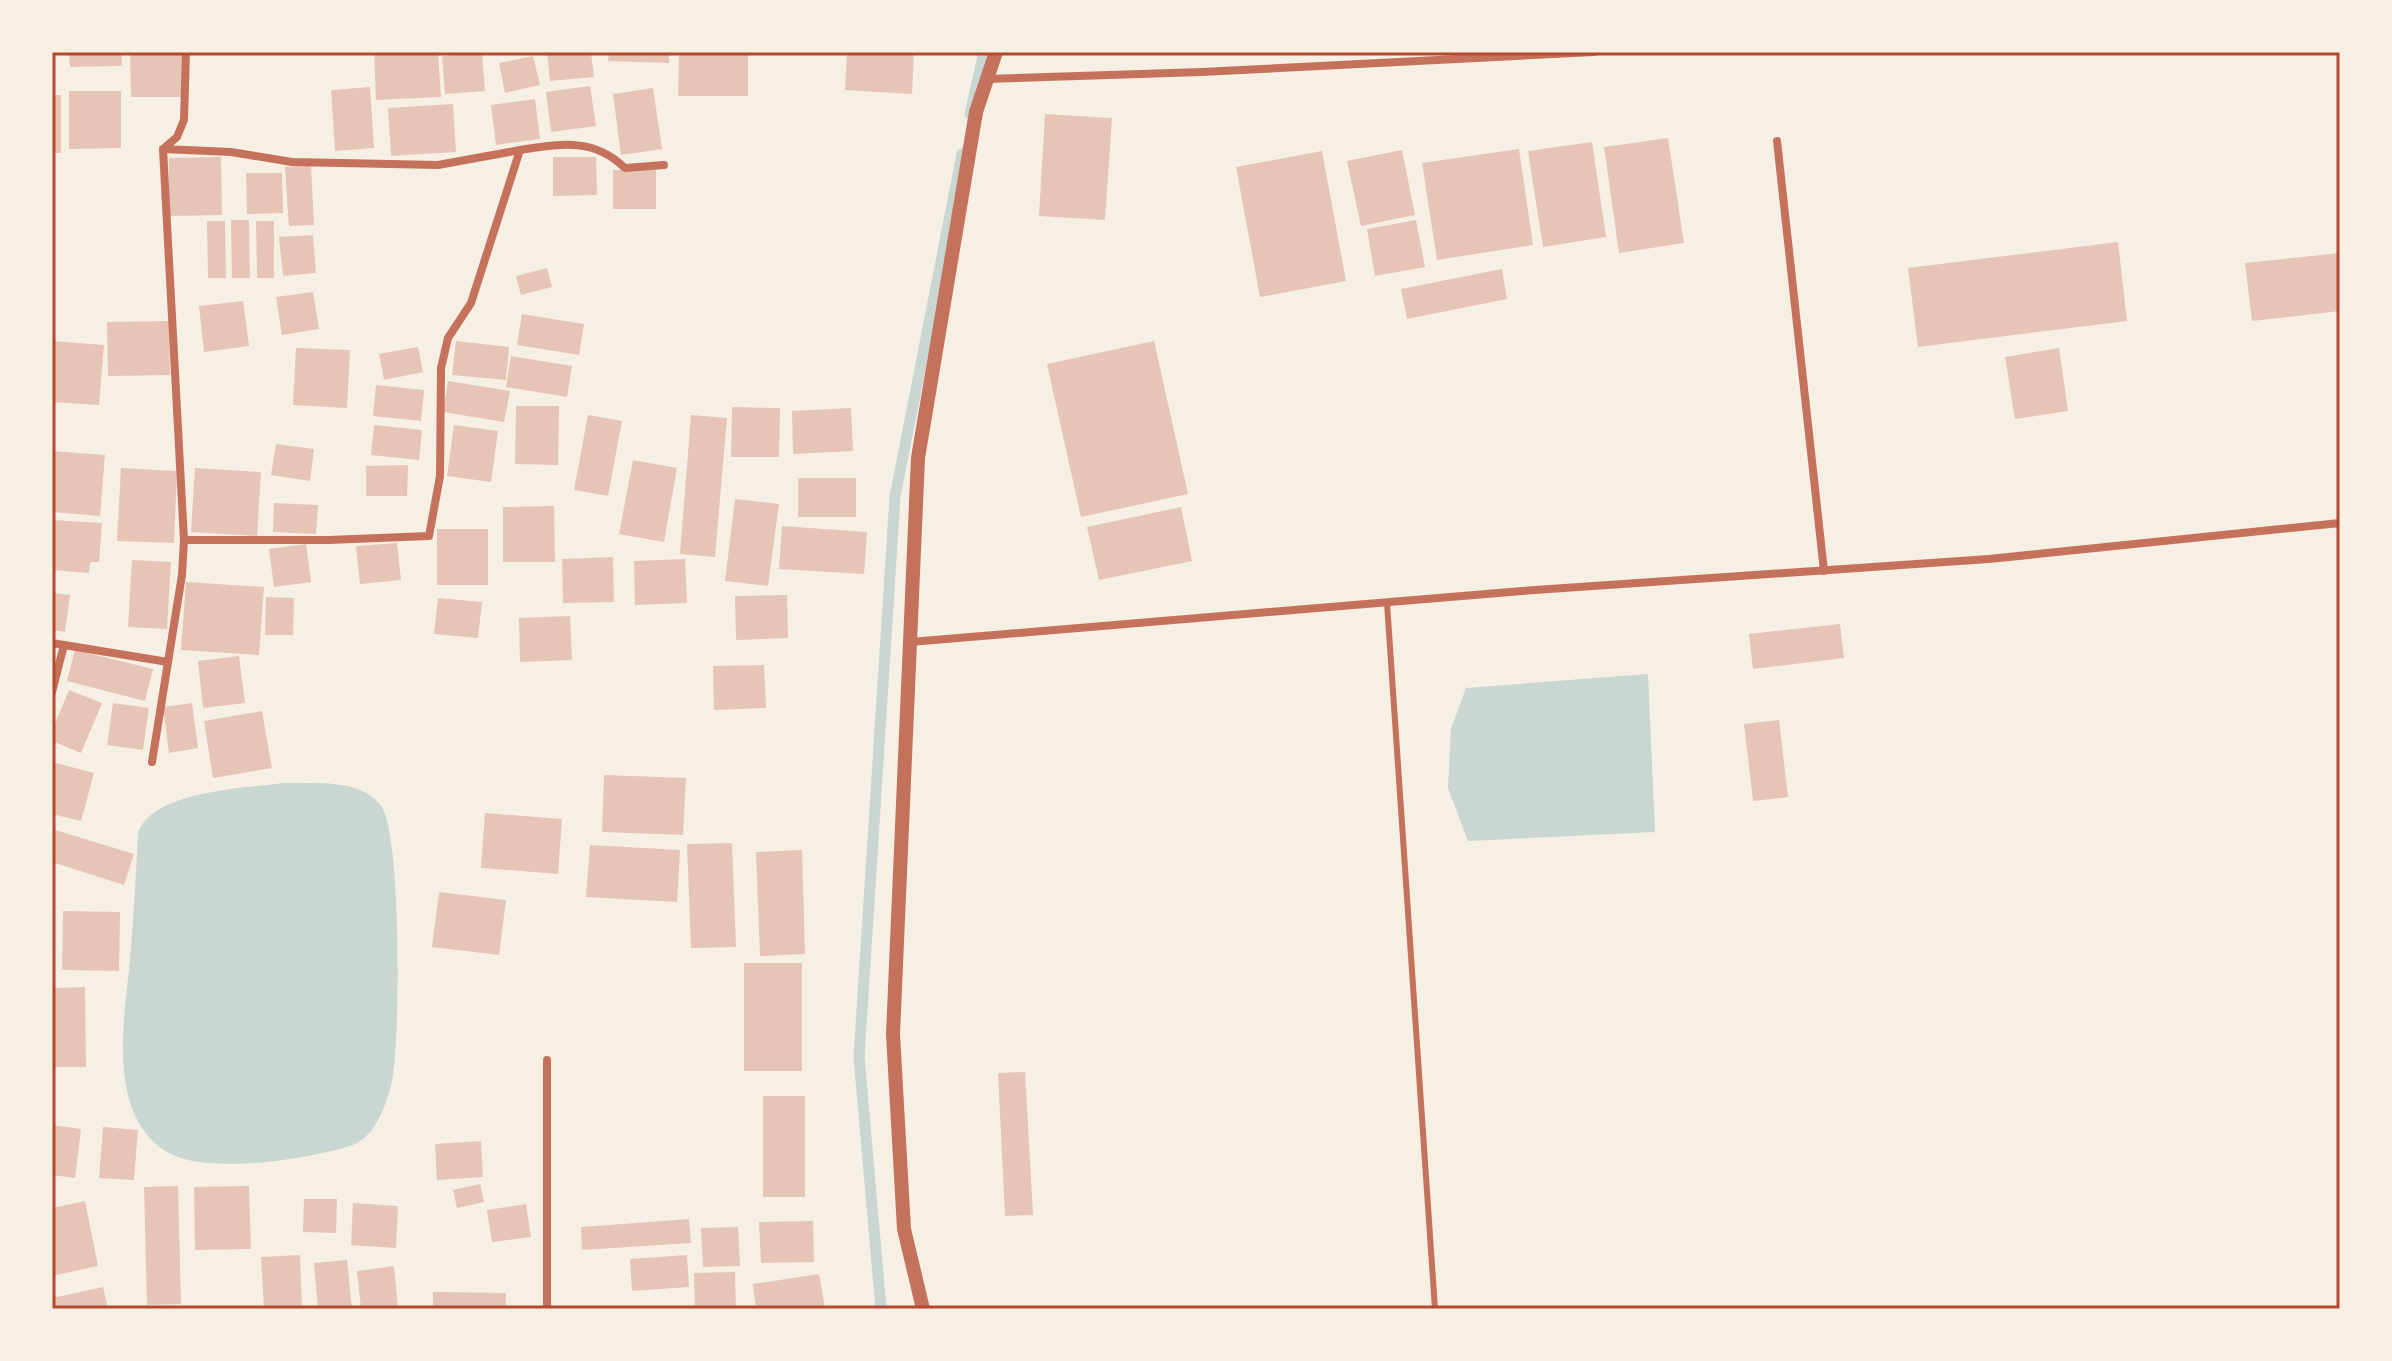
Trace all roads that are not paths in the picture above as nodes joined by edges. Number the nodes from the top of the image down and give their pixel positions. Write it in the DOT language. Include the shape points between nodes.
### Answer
graph roads {
  1 [pos="186,52"];
  2 [pos="996,52"];
  3 [pos="1594,52"];
  4 [pos="987,79"];
  5 [pos="1777,141"];
  6 [pos="163,149"];
  7 [pos="520,150"];
  8 [pos="664,165"];
  9 [pos="2340,523"];
  10 [pos="184,540"];
  11 [pos="1824,571"];
  12 [pos="1387,603"];
  13 [pos="910,642"];
  14 [pos="52,643"];
  15 [pos="64,645"];
  16 [pos="168,662"];
  17 [pos="52,692"];
  18 [pos="152,762"];
  19 [pos="547,1060"];
  20 [pos="547,1309"];
  21 [pos="923,1309"];
  22 [pos="1435,1309"];
  1 -- 6 [label="street" via="184,120 177,137"];
  2 -- 4 [label="street"];
  3 -- 4 [label="street"];
  4 -- 13 [label="street" via="976,112 918,458"];
  5 -- 11 [label="street"];
  6 -- 7 [label="street" via="292,162 438,165"];
  6 -- 10 [label="street"];
  7 -- 8 [label="street" via="593,146 625,168"];
  7 -- 10 [label="street" via="471,303 448,338 441,368 440,476 429,536"];
  9 -- 11 [label="street"];
  10 -- 16 [label="street"];
  11 -- 12 [label="street"];
  12 -- 13 [label="street"];
  12 -- 22 [label="lane"];
  13 -- 21 [label="street" via="893,1034 904,1229"];
  14 -- 15 [label="street"];
  15 -- 16 [label="street"];
  15 -- 17 [label="street"];
  16 -- 18 [label="street"];
  19 -- 20 [label="street"];
}
